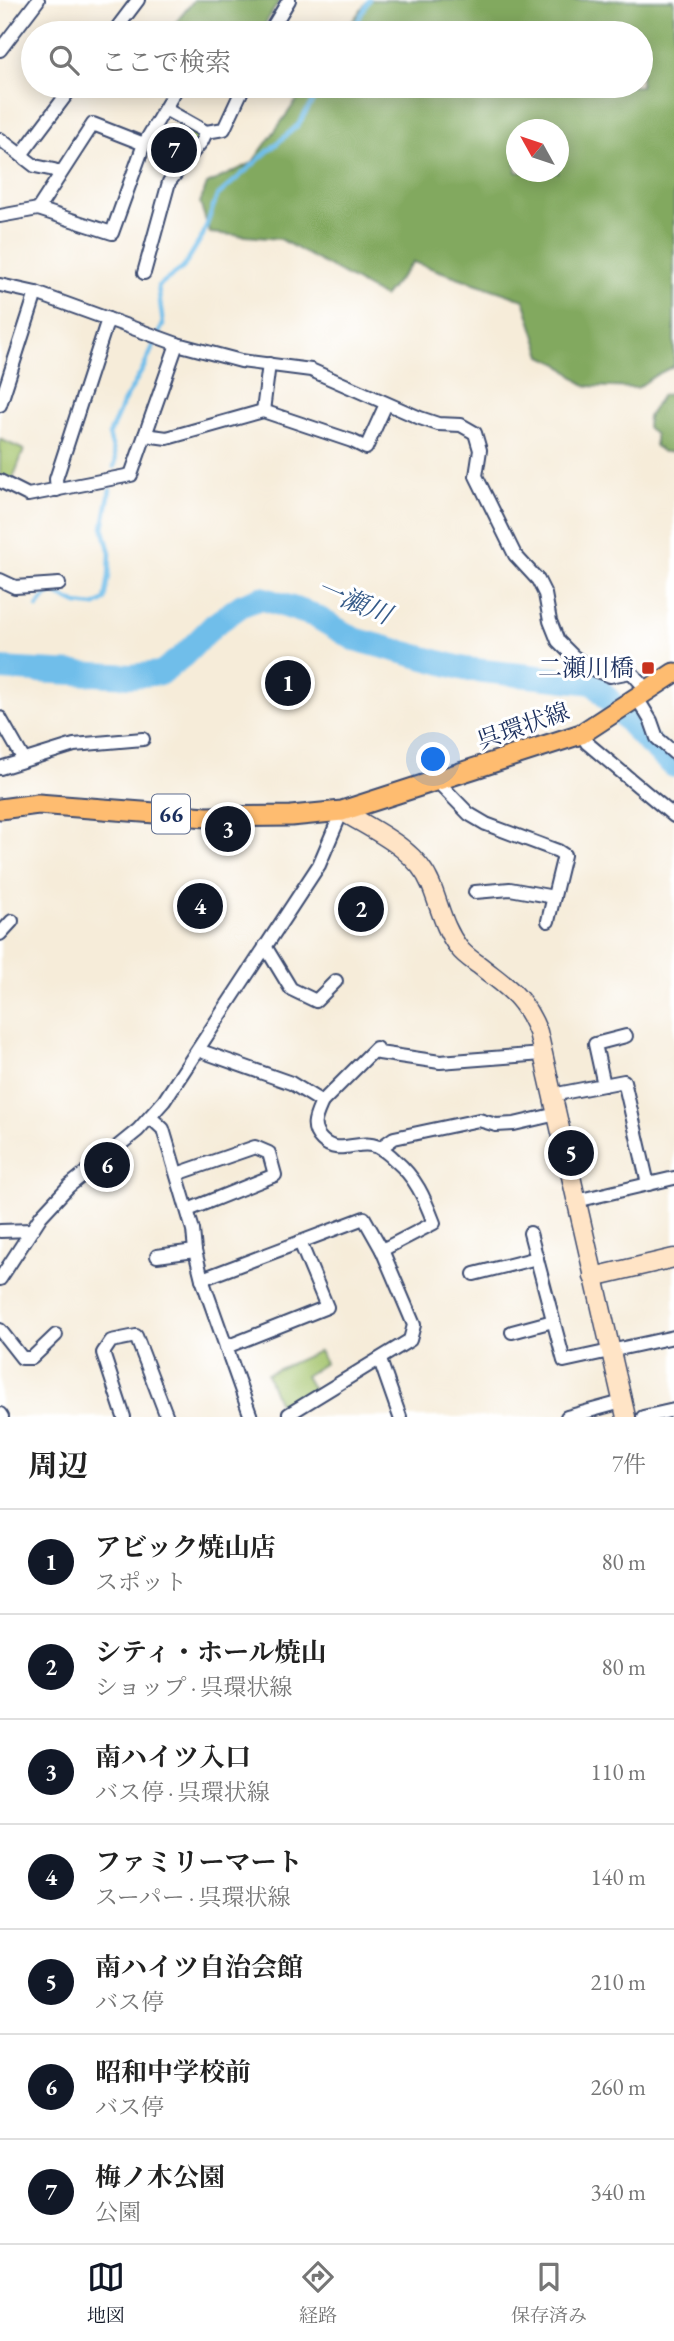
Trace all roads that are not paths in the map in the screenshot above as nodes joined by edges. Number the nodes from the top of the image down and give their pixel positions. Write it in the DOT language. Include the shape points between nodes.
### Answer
graph roads {
  1 [pos="38,0"];
  2 [pos="138,0"];
  3 [pos="289,0"];
  4 [pos="22,21"];
  5 [pos="122,21"];
  6 [pos="277,21"];
  7 [pos="21,22"];
  8 [pos="0,50"];
  9 [pos="64,98"];
  10 [pos="171,98"];
  11 [pos="238,98"];
  12 [pos="165,109"];
  13 [pos="206,132"];
  14 [pos="0,139"];
  15 [pos="145,144"];
  16 [pos="21,155"];
  17 [pos="59,174"];
  18 [pos="37,209"];
  19 [pos="0,216"];
  20 [pos="144,273"];
  21 [pos="0,285"];
  22 [pos="36,293"];
  23 [pos="108,319"];
  24 [pos="166,340"];
  25 [pos="269,364"];
  26 [pos="386,404"];
  27 [pos="0,405"];
  28 [pos="263,411"];
  29 [pos="145,435"];
  30 [pos="1,484"];
  31 [pos="57,489"];
  32 [pos="0,580"];
  33 [pos="59,584"];
  34 [pos="674,673"];
  35 [pos="639,696"];
  36 [pos="0,718"];
  37 [pos="581,734"];
  38 [pos="143,739"];
  39 [pos="674,753"];
  40 [pos="24,760"];
  41 [pos="0,768"];
  42 [pos="438,780"];
  43 [pos="0,809"];
  44 [pos="342,811"];
  45 [pos="674,816"];
  46 [pos="475,892"];
  47 [pos="554,897"];
  48 [pos="12,920"];
  49 [pos="548,921"];
  50 [pos="0,934"];
  51 [pos="265,946"];
  52 [pos="337,981"];
  53 [pos="626,1036"];
  54 [pos="198,1050"];
  55 [pos="543,1054"];
  56 [pos="604,1085"];
  57 [pos="552,1095"];
  58 [pos="322,1101"];
  59 [pos="556,1114"];
  60 [pos="150,1116"];
  61 [pos="380,1148"];
  62 [pos="177,1174"];
  63 [pos="674,1178"];
  64 [pos="648,1184"];
  65 [pos="576,1201"];
  66 [pos="188,1210"];
  67 [pos="32,1230"];
  68 [pos="0,1231"];
  69 [pos="530,1233"];
  70 [pos="300,1242"];
  71 [pos="382,1250"];
  72 [pos="195,1251"];
  73 [pos="157,1256"];
  74 [pos="537,1258"];
  75 [pos="674,1258"];
  76 [pos="474,1274"];
  77 [pos="593,1278"];
  78 [pos="0,1279"];
  79 [pos="202,1279"];
  80 [pos="553,1321"];
  81 [pos="0,1330"];
  82 [pos="512,1332"];
  83 [pos="56,1335"];
  84 [pos="674,1337"];
  85 [pos="226,1347"];
  86 [pos="611,1352"];
  87 [pos="380,1360"];
  88 [pos="624,1409"];
  89 [pos="674,1410"];
  90 [pos="124,1417"];
  91 [pos="167,1417"];
  92 [pos="251,1417"];
  93 [pos="290,1417"];
  94 [pos="400,1417"];
  95 [pos="567,1417"];
  96 [pos="643,1417"];
  1 -- 4 [label="street"];
  2 -- 5 [label="street"];
  3 -- 6 [label="street"];
  7 -- 8 [label="street"];
  9 -- 16 [label="street"];
  10 -- 12 [label="street"];
  11 -- 13 [label="street" via="223,129"];
  12 -- 13 [label="street"];
  12 -- 15 [label="street"];
  13 -- 20 [label="street" via="169,181"];
  14 -- 16 [label="street"];
  15 -- 17 [label="street" via="93,124"];
  15 -- 18 [label="street" via="112,233"];
  16 -- 17 [label="street" via="35,166"];
  17 -- 18 [label="street"];
  18 -- 19 [label="street"];
  21 -- 22 [label="street"];
  22 -- 23 [label="street"];
  22 -- 27 [label="street"];
  23 -- 24 [label="street"];
  23 -- 31 [label="street" via="56,479"];
  24 -- 25 [label="street"];
  24 -- 29 [label="street"];
  25 -- 26 [label="street" via="311,370"];
  25 -- 28 [label="street"];
  26 -- 28 [label="street" via="366,448"];
  26 -- 35 [label="street" via="475,433 480,450 476,476 514,555 545,594 558,641 592,669 610,676 631,672"];
  28 -- 29 [label="street" via="167,438"];
  29 -- 31 [label="street" via="131,475"];
  30 -- 31 [label="street" via="28,495"];
  32 -- 33 [label="street" via="15,587"];
  34 -- 35 [label="main road, 呉環状線 / 66"];
  35 -- 37 [label="main road, 呉環状線 / 66"];
  35 -- 39 [label="street" via="657,738"];
  36 -- 40 [label="street"];
  37 -- 42 [label="main road, 呉環状線 / 66"];
  37 -- 45 [label="street"];
  38 -- 40 [label="street" via="74,745"];
  40 -- 41 [label="street"];
  42 -- 44 [label="main road, 呉環状線 / 66"];
  42 -- 47 [label="street" via="469,814 564,855"];
  43 -- 44 [label="main road, 呉環状線 / 66" via="38,804 207,817"];
  44 -- 51 [label="street" via="319,864"];
  44 -- 55 [label="street" via="400,847 419,865 449,933 461,951 528,1009"];
  46 -- 47 [label="street" via="510,889"];
  47 -- 49 [label="street"];
  48 -- 50 [label="street"];
  51 -- 52 [label="street" via="291,989 316,1001"];
  51 -- 54 [label="street"];
  53 -- 56 [label="street" via="595,1044"];
  54 -- 58 [label="street" via="291,1083"];
  54 -- 60 [label="street"];
  55 -- 57 [label="street"];
  55 -- 58 [label="street" via="440,1062 379,1053 376,1048"];
  56 -- 57 [label="street"];
  56 -- 64 [label="street" via="624,1081"];
  57 -- 59 [label="street"];
  58 -- 61 [label="street" via="313,1124 326,1145"];
  59 -- 61 [label="street" via="514,1124 479,1120 394,1138"];
  59 -- 65 [label="street"];
  60 -- 62 [label="street" via="163,1129"];
  60 -- 67 [label="street" via="69,1186"];
  61 -- 71 [label="street" via="409,1172 422,1191 433,1223"];
  62 -- 66 [label="street"];
  62 -- 66 [label="street" via="255,1147 269,1153 275,1175"];
  63 -- 64 [label="street"];
  64 -- 65 [label="street"];
  65 -- 77 [label="street"];
  66 -- 72 [label="street"];
  67 -- 68 [label="street"];
  67 -- 78 [label="street"];
  69 -- 74 [label="street"];
  70 -- 71 [label="street" via="365,1218"];
  70 -- 79 [label="street"];
  70 -- 85 [label="street" via="327,1307"];
  71 -- 87 [label="street" via="414,1325 410,1340"];
  72 -- 73 [label="street"];
  72 -- 79 [label="street"];
  74 -- 76 [label="street"];
  74 -- 80 [label="street"];
  75 -- 77 [label="street"];
  77 -- 86 [label="street"];
  79 -- 85 [label="street"];
  80 -- 82 [label="street"];
  80 -- 86 [label="street" via="564,1361"];
  81 -- 83 [label="street" via="22,1358 32,1358"];
  84 -- 86 [label="street"];
  85 -- 92 [label="street"];
  86 -- 88 [label="street"];
  87 -- 93 [label="street"];
  87 -- 94 [label="street"];
  88 -- 95 [label="street"];
  89 -- 96 [label="street"];
  90 -- 91 [label="street" via="103,1353 111,1341 136,1336"];
}
